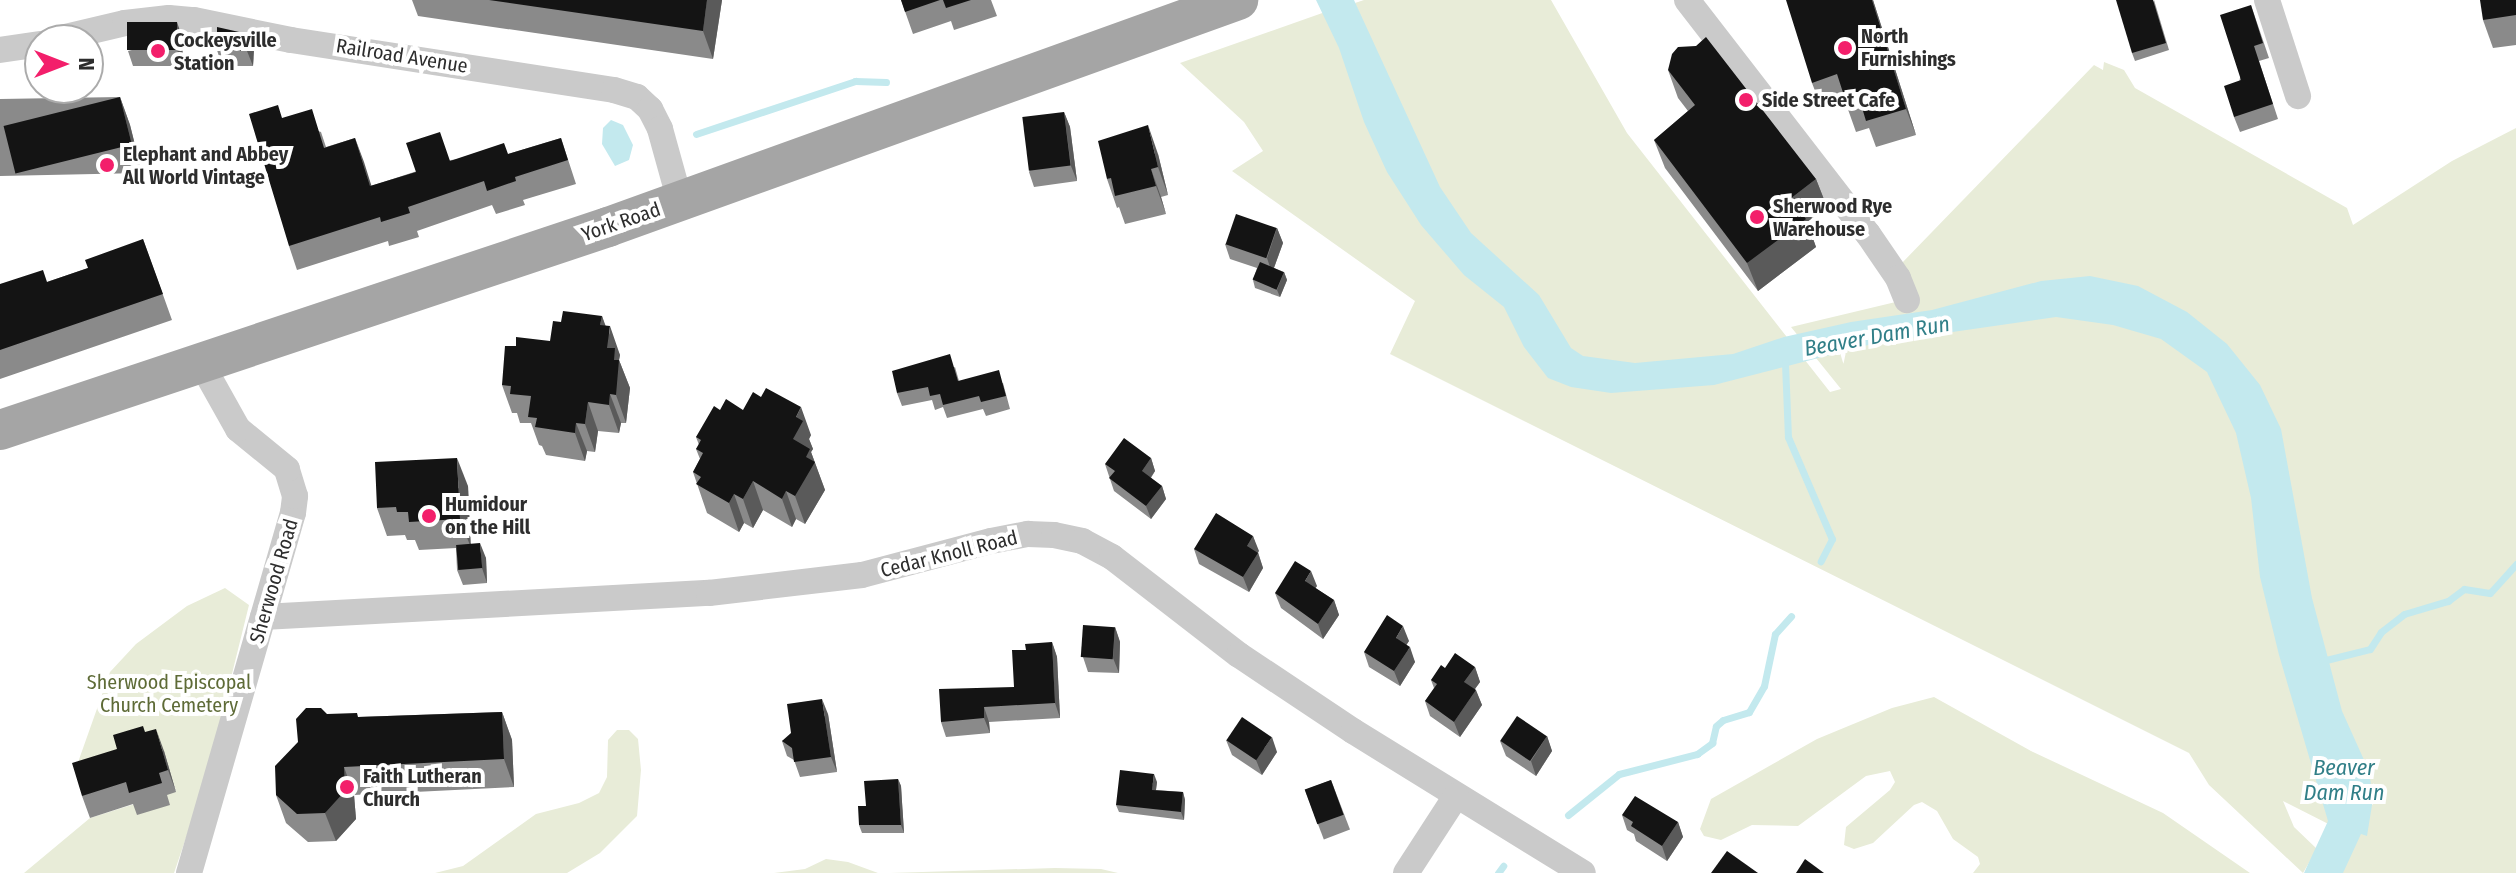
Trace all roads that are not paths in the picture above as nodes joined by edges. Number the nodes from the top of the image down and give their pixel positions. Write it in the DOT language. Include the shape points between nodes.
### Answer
graph roads {
  1 [pos="1687,0"];
  2 [pos="2267,0"];
  3 [pos="1222,6"];
  4 [pos="104,28"];
  5 [pos="24,46"];
  6 [pos="0,50"];
  7 [pos="2298,96"];
  8 [pos="680,201"];
  9 [pos="1907,300"];
  10 [pos="201,363"];
  11 [pos="0,430"];
  12 [pos="263,617"];
  13 [pos="1456,796"];
  14 [pos="189,873"];
  15 [pos="1406,873"];
  16 [pos="1583,873"];
  1 -- 9 [label="street" via="1868,234"];
  2 -- 7 [label="street"];
  3 -- 8 [label="main road, York Road"];
  4 -- 8 [label="street, Railroad Avenue" via="169,18 194,20 614,90 637,97 650,109"];
  5 -- 6 [label="street"];
  8 -- 10 [label="main road, York Road"];
  10 -- 11 [label="main road, York Road"];
  10 -- 12 [label="street, Sherwood Road" via="238,429 277,458 293,480 293,513"];
  12 -- 13 [label="street, Cedar Knoll Road" via="761,588 862,575 1028,534 1054,535 1082,541 1112,557 1239,655"];
  12 -- 14 [label="street, Sherwood Road"];
  13 -- 15 [label="street"];
  13 -- 16 [label="street, Cedar Knoll Road"];
}
